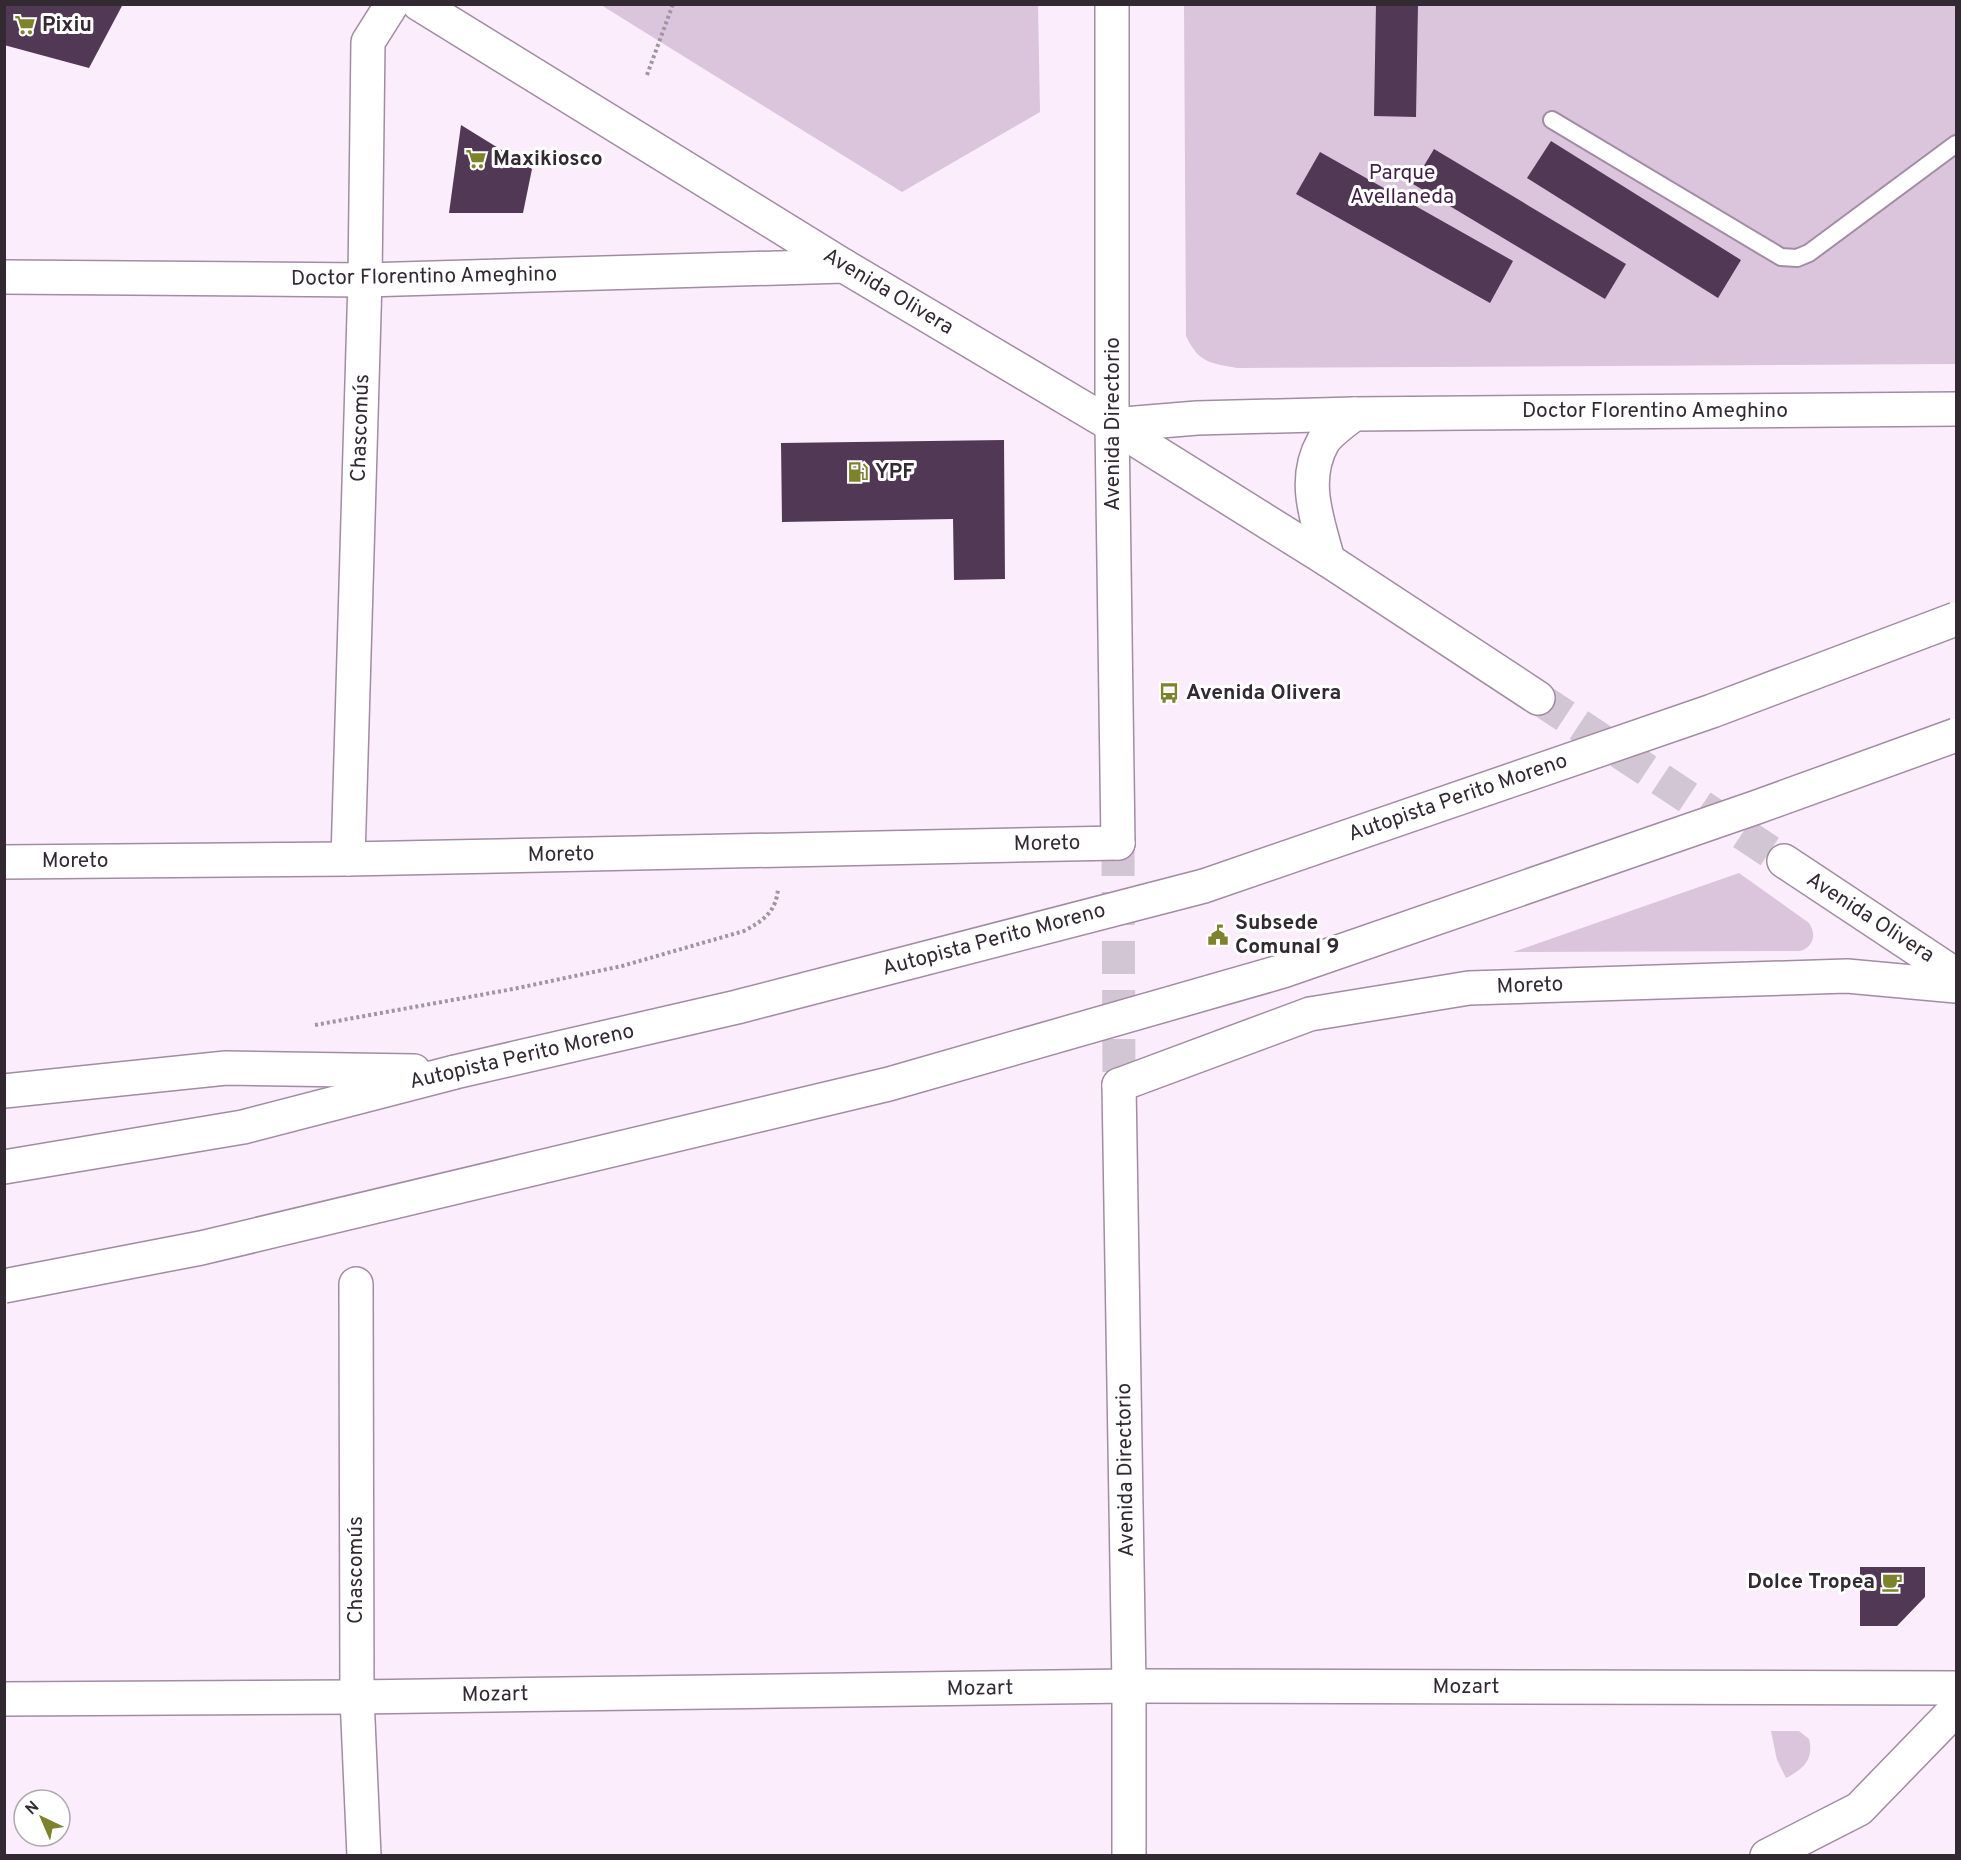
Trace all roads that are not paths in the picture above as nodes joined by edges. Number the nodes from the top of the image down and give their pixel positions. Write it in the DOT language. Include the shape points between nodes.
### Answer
graph roads {
  1 [pos="392,4"];
  2 [pos="419,4"];
  3 [pos="1112,4"];
  4 [pos="1552,120"];
  5 [pos="1956,144"];
  6 [pos="844,266"];
  7 [pos="4,277"];
  8 [pos="365,280"];
  9 [pos="1956,409"];
  10 [pos="1354,414"];
  11 [pos="1112,425"];
  12 [pos="1328,560"];
  13 [pos="1956,619"];
  14 [pos="1538,698"];
  15 [pos="1956,735"];
  16 [pos="1118,843"];
  17 [pos="348,859"];
  18 [pos="1784,861"];
  19 [pos="4,862"];
  20 [pos="1956,975"];
  21 [pos="1956,986"];
  22 [pos="455,1072"];
  23 [pos="1119,1085"];
  24 [pos="4,1091"];
  25 [pos="4,1167"];
  26 [pos="356,1284"];
  27 [pos="4,1286"];
  28 [pos="1129,1686"];
  29 [pos="1956,1688"];
  30 [pos="357,1697"];
  31 [pos="4,1699"];
  32 [pos="1956,1709"];
  33 [pos="364,1856"];
  34 [pos="1129,1856"];
  35 [pos="1767,1856"];
  1 -- 8 [label="main road, Chascomús" via="368,42"];
  2 -- 6 [label="main road, Avenida Olivera"];
  3 -- 11 [label="main road, Avenida Directorio"];
  4 -- 5 [label="lane" via="1782,257 1797,258"];
  6 -- 8 [label="main road, Doctor Florentino Ameghino"];
  6 -- 11 [label="main road, Avenida Olivera"];
  7 -- 8 [label="main road, Doctor Florentino Ameghino"];
  8 -- 17 [label="main road, Chascomús"];
  9 -- 10 [label="main road, Doctor Florentino Ameghino"];
  10 -- 11 [label="main road, Doctor Florentino Ameghino" via="1197,418"];
  10 -- 12 [label="main road" via="1324,441 1313,466 1311,495"];
  11 -- 12 [label="main road, Avenida Olivera"];
  11 -- 16 [label="main road, Avenida Directorio"];
  12 -- 14 [label="main road, Avenida Olivera"];
  13 -- 22 [label="main road, Autopista Perito Moreno, bridge" via="1712,711 1204,886 737,1007"];
  15 -- 27 [label="main road, bridge" via="1283,971 889,1084 201,1248"];
  16 -- 17 [label="main road, Moreto"];
  17 -- 19 [label="main road, Moreto"];
  18 -- 20 [label="main road, Avenida Olivera"];
  21 -- 23 [label="main road, Moreto" via="1847,976 1469,988 1310,1014"];
  22 -- 24 [label="main road" via="226,1068"];
  22 -- 25 [label="main road, Autopista Perito Moreno" via="243,1127"];
  23 -- 28 [label="main road, Avenida Directorio"];
  26 -- 30 [label="main road, Chascomús"];
  28 -- 29 [label="main road, Mozart"];
  28 -- 30 [label="main road, Mozart"];
  28 -- 34 [label="main road, Avenida Directorio"];
  30 -- 31 [label="main road, Mozart"];
  30 -- 33 [label="main road, Chascomús"];
  32 -- 35 [label="main road" via="1859,1809"];
}
